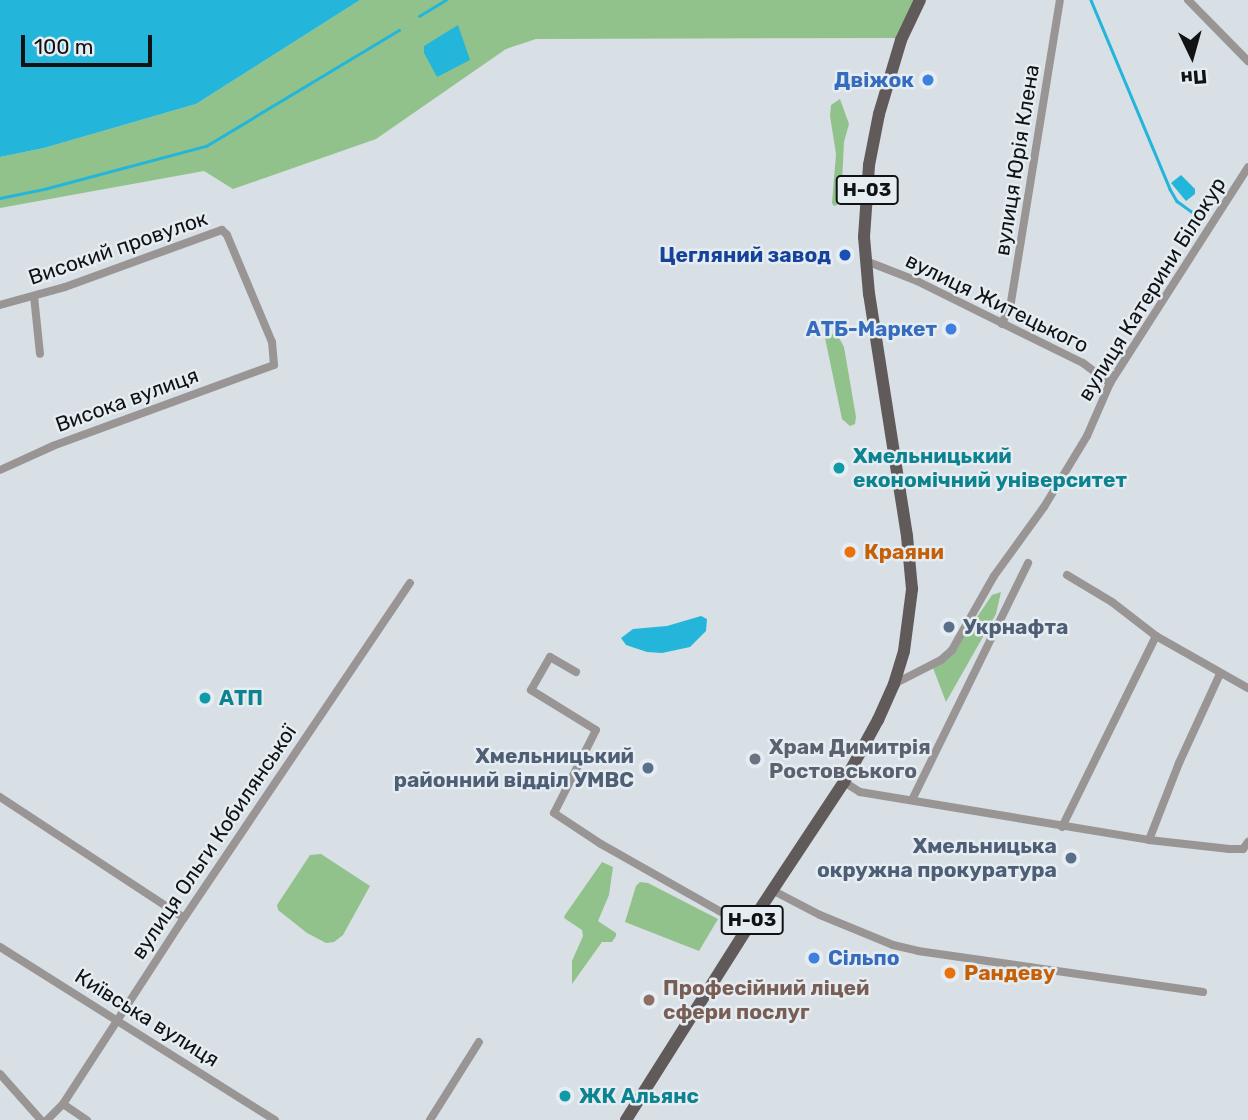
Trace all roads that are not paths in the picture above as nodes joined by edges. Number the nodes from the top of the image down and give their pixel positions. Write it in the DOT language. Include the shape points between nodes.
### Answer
graph roads {
  1 [pos="920,0"];
  2 [pos="1060,0"];
  3 [pos="1188,0"];
  4 [pos="1248,61"];
  5 [pos="1248,166"];
  6 [pos="866,261"];
  7 [pos="34,296"];
  8 [pos="0,305"];
  9 [pos="1002,324"];
  10 [pos="40,354"];
  11 [pos="267,367"];
  12 [pos="1110,383"];
  13 [pos="0,470"];
  14 [pos="1028,563"];
  15 [pos="1067,576"];
  16 [pos="410,583"];
  17 [pos="1156,636"];
  18 [pos="576,672"];
  19 [pos="1220,674"];
  20 [pos="894,684"];
  21 [pos="1248,688"];
  22 [pos="844,782"];
  23 [pos="0,797"];
  24 [pos="912,800"];
  25 [pos="1062,827"];
  26 [pos="1149,840"];
  27 [pos="1248,842"];
  28 [pos="772,890"];
  29 [pos="184,918"];
  30 [pos="748,927"];
  31 [pos="0,947"];
  32 [pos="1203,992"];
  33 [pos="116,1019"];
  34 [pos="479,1042"];
  35 [pos="0,1074"];
  36 [pos="63,1104"];
  37 [pos="41,1120"];
  38 [pos="47,1120"];
  39 [pos="87,1120"];
  40 [pos="275,1120"];
  41 [pos="430,1120"];
  42 [pos="626,1120"];
  1 -- 6 [label="main road, Н-03" via="897,50 876,129 865,207"];
  2 -- 9 [label="street, вулиця Юрія Клена" via="1011,302"];
  3 -- 4 [label="street"];
  5 -- 12 [label="street, вулиця Катерини Білокур"];
  6 -- 9 [label="street, вулиця Житецького" via="918,281"];
  6 -- 20 [label="main road, Н-03" via="912,589 904,651"];
  7 -- 8 [label="street, Високий провулок"];
  7 -- 10 [label="street"];
  7 -- 11 [label="street, Високий провулок" via="222,230 272,342 274,365"];
  9 -- 12 [label="street, вулиця Житецького" via="1083,363"];
  11 -- 13 [label="street, Висока вулиця"];
  12 -- 20 [label="street, вулиця Катерини Білокур" via="1087,436 994,576 955,644 940,660"];
  14 -- 24 [label="street"];
  15 -- 17 [label="street" via="1112,602"];
  16 -- 29 [label="street, вулиця Ольги Кобилянської"];
  17 -- 19 [label="street"];
  17 -- 25 [label="street"];
  18 -- 30 [label="street" via="550,657 531,690 596,730 554,813"];
  19 -- 21 [label="street"];
  19 -- 26 [label="street"];
  20 -- 22 [label="main road, Н-03"];
  22 -- 24 [label="street" via="860,792"];
  22 -- 28 [label="main road, Н-03"];
  23 -- 29 [label="street"];
  24 -- 25 [label="street"];
  25 -- 26 [label="street"];
  26 -- 27 [label="street" via="1229,849 1243,849"];
  28 -- 30 [label="main road, Н-03"];
  28 -- 32 [label="street" via="893,945"];
  29 -- 33 [label="street, вулиця Ольги Кобилянської"];
  30 -- 42 [label="main road, Н-03"];
  31 -- 33 [label="street, Київська вулиця"];
  33 -- 36 [label="street, вулиця Ольги Кобилянської"];
  33 -- 40 [label="street, Київська вулиця"];
  34 -- 41 [label="street"];
  35 -- 37 [label="street"];
  36 -- 38 [label="street, вулиця Ольги Кобилянської"];
  36 -- 39 [label="street"];
}
